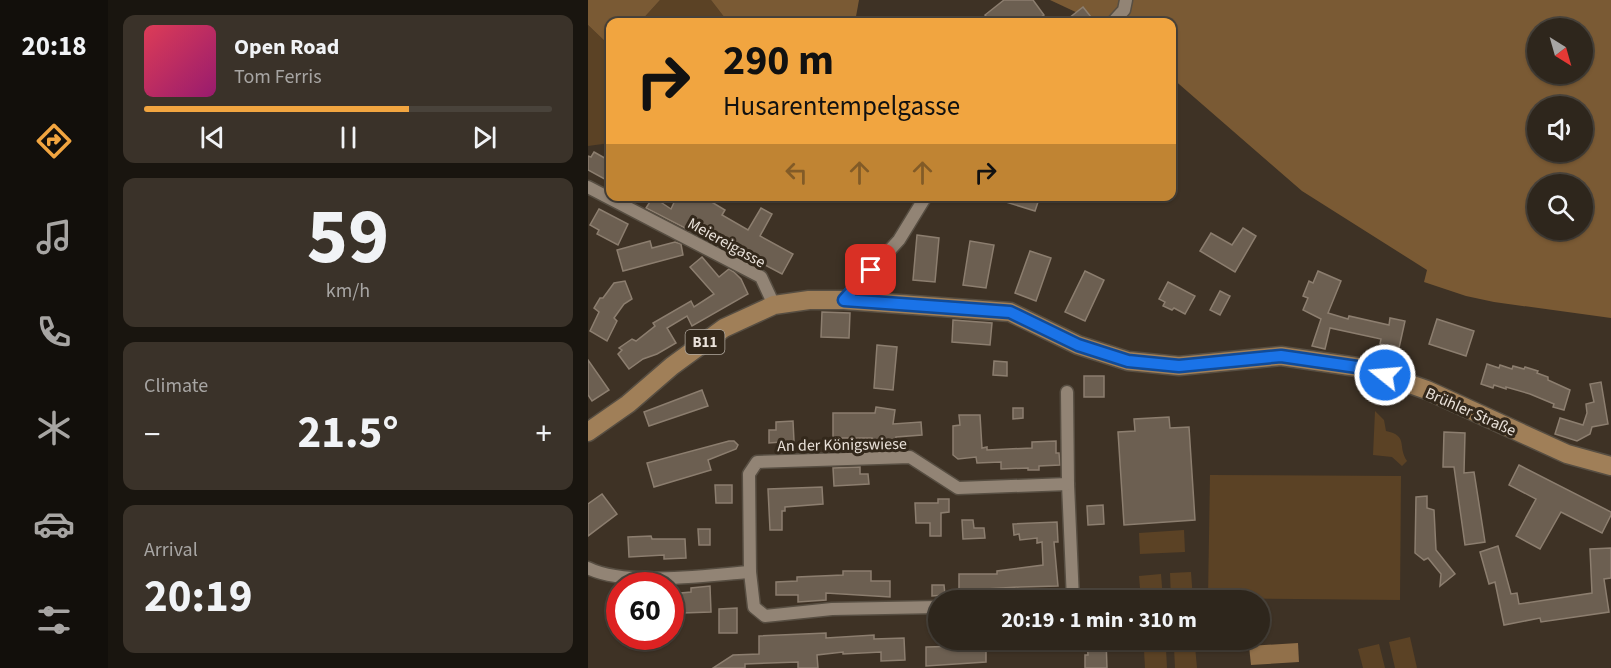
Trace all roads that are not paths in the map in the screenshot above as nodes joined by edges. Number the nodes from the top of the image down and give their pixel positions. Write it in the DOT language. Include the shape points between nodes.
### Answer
graph roads {
  1 [pos="1126,0"];
  2 [pos="1117,18"];
  3 [pos="588,187"];
  4 [pos="606,196"];
  5 [pos="615,201"];
  6 [pos="923,201"];
  7 [pos="844,300"];
  8 [pos="774,305"];
  9 [pos="1067,392"];
  10 [pos="588,432"];
  11 [pos="1611,466"];
  12 [pos="1068,484"];
  13 [pos="588,568"];
  14 [pos="750,572"];
  15 [pos="1073,590"];
  16 [pos="928,607"];
  1 -- 2 [label="street"];
  3 -- 4 [label="street, Meiereigasse"];
  5 -- 8 [label="street, Meiereigasse" via="761,277"];
  6 -- 7 [label="street" via="899,240"];
  7 -- 8 [label="main road, Brühler Straße / B11"];
  7 -- 11 [label="main road, Brühler Straße / B11" via="1010,312 1078,345 1128,361 1179,366 1281,356 1364,368 1427,390 1567,454"];
  8 -- 10 [label="main road, Brühler Straße / B11" via="724,328"];
  9 -- 12 [label="street"];
  12 -- 14 [label="street, An der Königswiese" via="958,488 910,457 757,462 749,474"];
  12 -- 15 [label="street"];
  13 -- 14 [label="street" via="638,579"];
  14 -- 16 [label="street, An der Königswiese" via="754,607 765,616 832,609"];
}
